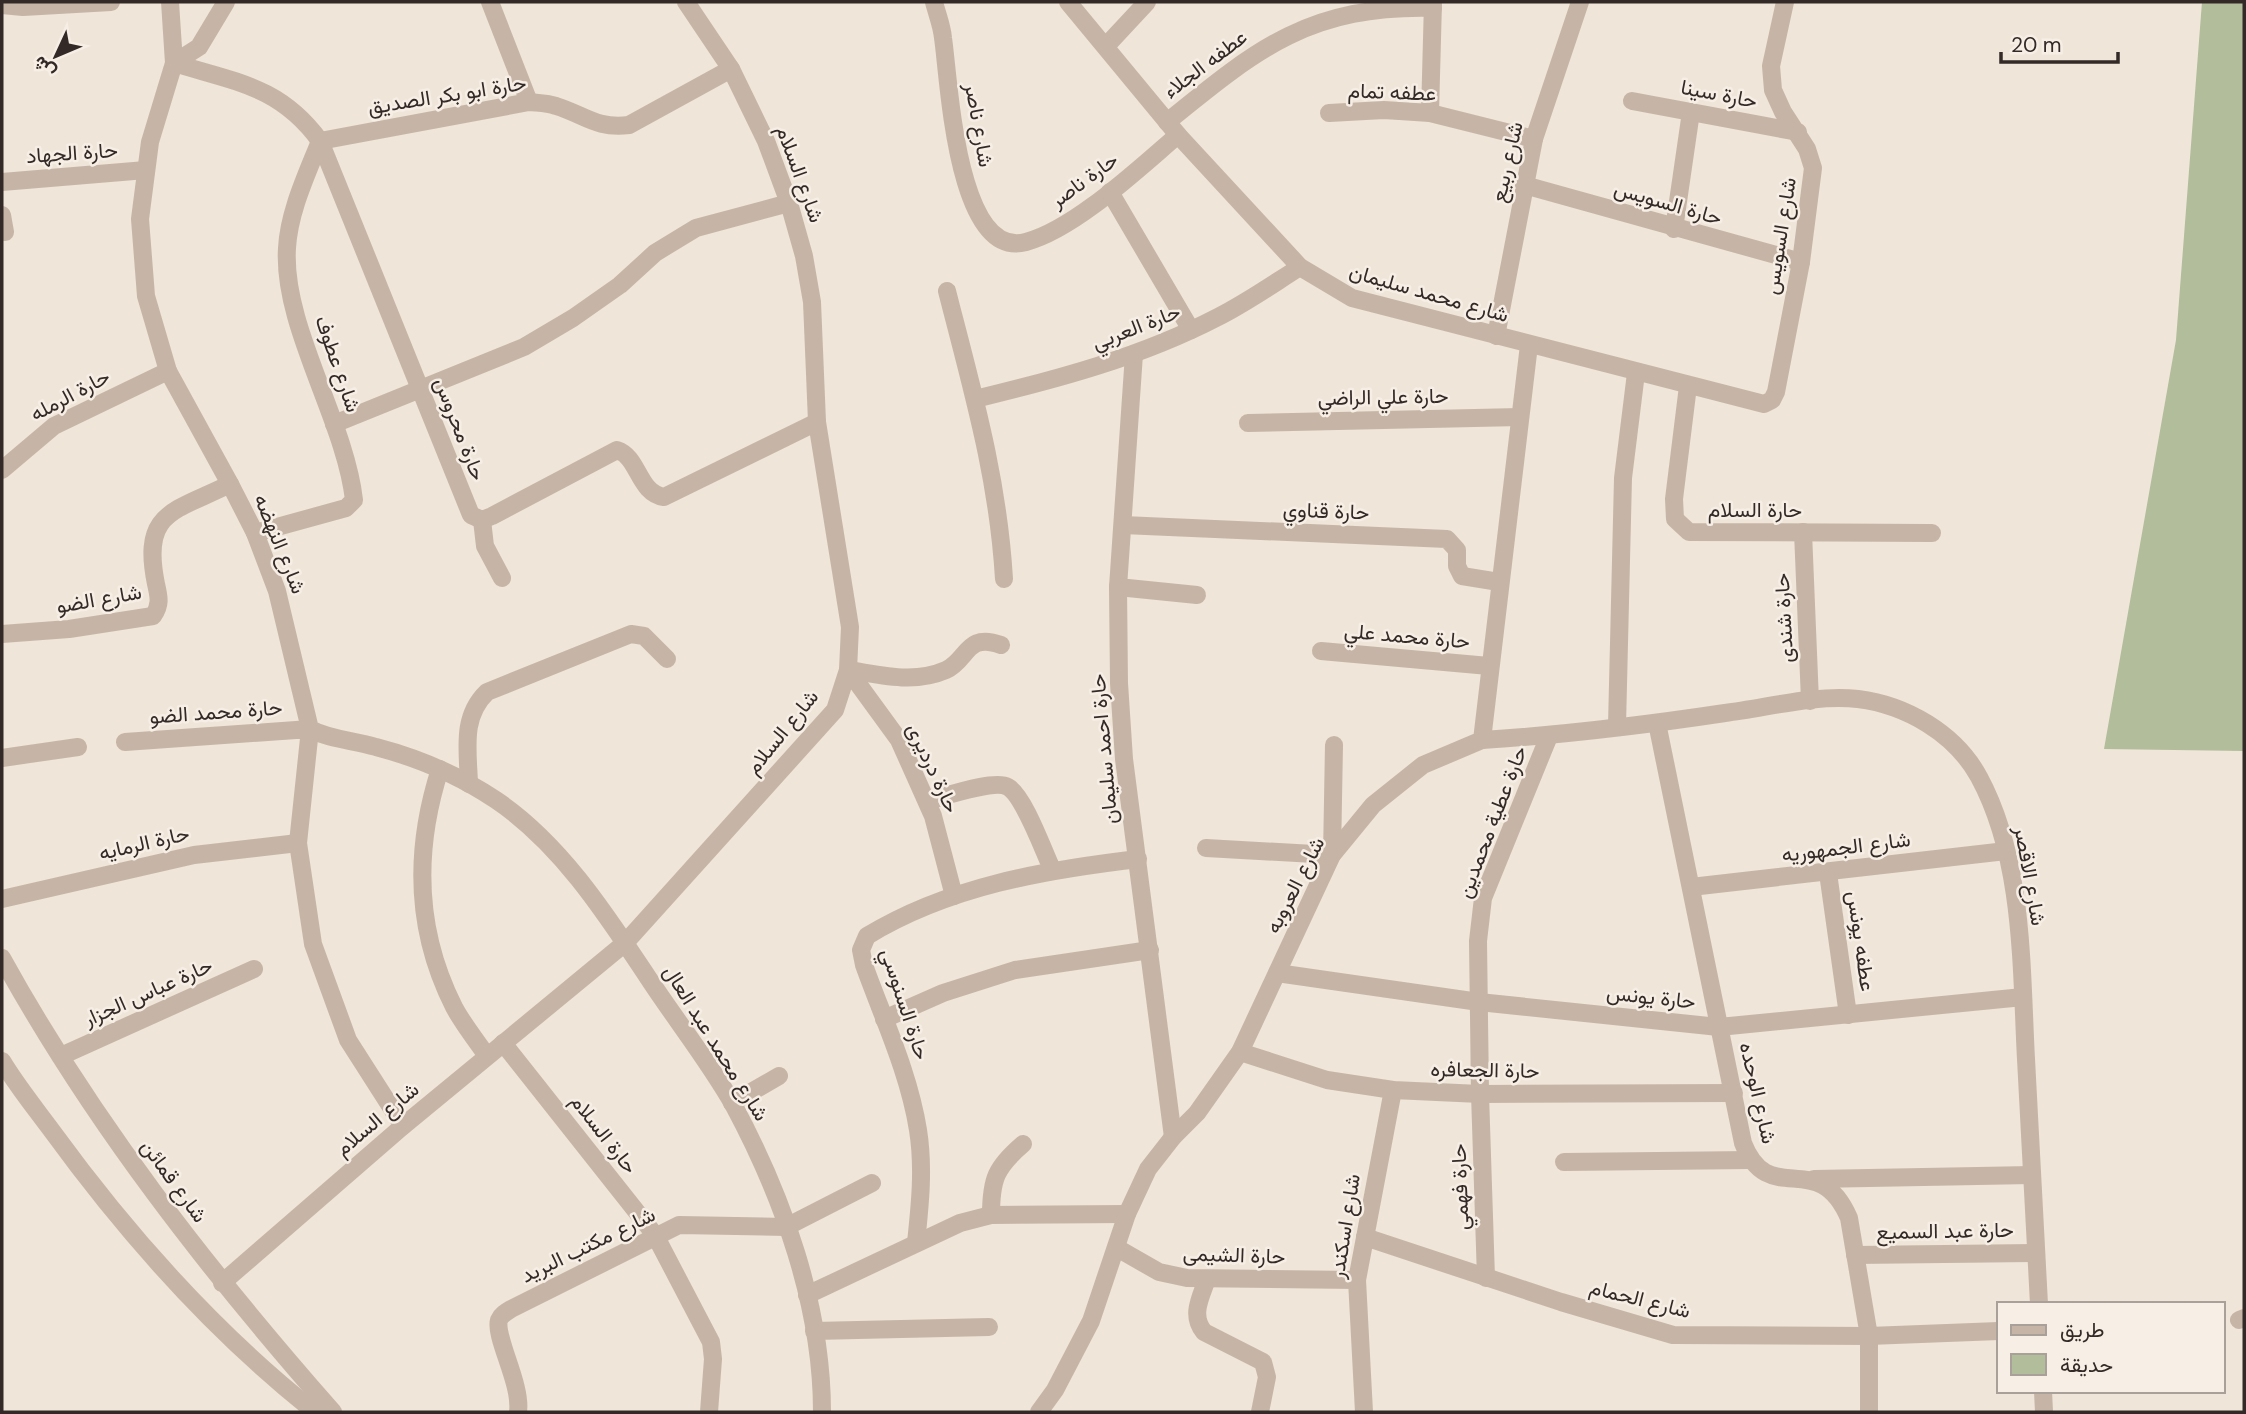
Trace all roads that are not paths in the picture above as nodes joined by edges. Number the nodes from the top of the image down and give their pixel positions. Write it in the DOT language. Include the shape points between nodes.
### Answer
graph roads {
  1 [pos="111,2"];
  2 [pos="170,2"];
  3 [pos="226,2"];
  4 [pos="490,2"];
  5 [pos="686,2"];
  6 [pos="934,2"];
  7 [pos="1068,2"];
  8 [pos="1147,2"];
  9 [pos="1580,2"];
  10 [pos="1785,2"];
  11 [pos="2,5"];
  12 [pos="1433,5"];
  13 [pos="1371,6"];
  14 [pos="1107,45"];
  15 [pos="174,63"];
  16 [pos="731,69"];
  17 [pos="1632,101"];
  18 [pos="529,102"];
  19 [pos="1691,112"];
  20 [pos="1329,113"];
  21 [pos="1430,113"];
  22 [pos="1173,129"];
  23 [pos="1798,132"];
  24 [pos="1534,139"];
  25 [pos="320,141"];
  26 [pos="146,170"];
  27 [pos="2,182"];
  28 [pos="1524,185"];
  29 [pos="1110,192"];
  30 [pos="789,203"];
  31 [pos="1674,229"];
  32 [pos="1009,242"];
  33 [pos="1801,262"];
  34 [pos="1300,267"];
  35 [pos="947,291"];
  36 [pos="1191,330"];
  37 [pos="1496,336"];
  38 [pos="1528,345"];
  39 [pos="1134,354"];
  40 [pos="168,371"];
  41 [pos="1636,373"];
  42 [pos="1688,386"];
  43 [pos="421,390"];
  44 [pos="975,399"];
  45 [pos="1520,417"];
  46 [pos="817,422"];
  47 [pos="1248,423"];
  48 [pos="334,424"];
  49 [pos="2,470"];
  50 [pos="230,484"];
  51 [pos="482,520"];
  52 [pos="1123,525"];
  53 [pos="1803,532"];
  54 [pos="255,533"];
  55 [pos="1932,533"];
  56 [pos="502,578"];
  57 [pos="1004,579"];
  58 [pos="1499,582"];
  59 [pos="1118,587"];
  60 [pos="1197,595"];
  61 [pos="2,635"];
  62 [pos="1001,645"];
  63 [pos="1321,651"];
  64 [pos="667,659"];
  65 [pos="1489,666"];
  66 [pos="848,670"];
  67 [pos="1811,702"];
  68 [pos="1657,723"];
  69 [pos="1617,726"];
  70 [pos="310,729"];
  71 [pos="1549,736"];
  72 [pos="1482,740"];
  73 [pos="125,742"];
  74 [pos="1334,745"];
  75 [pos="78,747"];
  76 [pos="2,758"];
  77 [pos="440,769"];
  78 [pos="469,784"];
  79 [pos="927,801"];
  80 [pos="298,843"];
  81 [pos="1206,848"];
  82 [pos="2006,851"];
  83 [pos="1332,855"];
  84 [pos="1139,859"];
  85 [pos="1052,869"];
  86 [pos="1828,873"];
  87 [pos="1691,887"];
  88 [pos="954,895"];
  89 [pos="2,899"];
  90 [pos="625,943"];
  91 [pos="1150,950"];
  92 [pos="2,958"];
  93 [pos="254,969"];
  94 [pos="1277,973"];
  95 [pos="2023,997"];
  96 [pos="1479,1002"];
  97 [pos="1848,1015"];
  98 [pos="884,1019"];
  99 [pos="1719,1027"];
  100 [pos="503,1043"];
  101 [pos="1240,1052"];
  102 [pos="61,1056"];
  103 [pos="487,1056"];
  104 [pos="2,1062"];
  105 [pos="779,1076"];
  106 [pos="1393,1090"];
  107 [pos="1734,1093"];
  108 [pos="1479,1094"];
  109 [pos="732,1103"];
  110 [pos="403,1126"];
  111 [pos="1173,1137"];
  112 [pos="1023,1144"];
  113 [pos="1750,1160"];
  114 [pos="1564,1162"];
  115 [pos="2032,1175"];
  116 [pos="1814,1179"];
  117 [pos="872,1183"];
  118 [pos="1127,1214"];
  119 [pos="991,1215"];
  120 [pos="786,1227"];
  121 [pos="655,1235"];
  122 [pos="1365,1237"];
  123 [pos="916,1243"];
  124 [pos="1116,1248"];
  125 [pos="2036,1253"];
  126 [pos="1855,1255"];
  127 [pos="1486,1278"];
  128 [pos="1208,1279"];
  129 [pos="1357,1280"];
  130 [pos="222,1283"];
  131 [pos="807,1295"];
  132 [pos="2039,1302"];
  133 [pos="989,1327"];
  134 [pos="814,1331"];
  135 [pos="1997,1331"];
  136 [pos="1869,1336"];
  137 [pos="2043,1393"];
  138 [pos="315,1412"];
  139 [pos="333,1412"];
  140 [pos="518,1412"];
  141 [pos="709,1412"];
  142 [pos="822,1412"];
  143 [pos="1039,1412"];
  144 [pos="1260,1412"];
  145 [pos="1364,1412"];
  146 [pos="1869,1412"];
  147 [pos="2044,1412"];
  1 -- 11 [label="street"];
  2 -- 15 [label="street, شارع النهضه"];
  3 -- 15 [label="street" via="199,47"];
  4 -- 18 [label="street"];
  5 -- 16 [label="street, شارع السلام"];
  6 -- 32 [label="street, شارع ناصر" via="943,36 954,137 970,195 993,232"];
  7 -- 14 [label="street, شارع محمد سليمان"];
  8 -- 14 [label="street"];
  9 -- 24 [label="street, شارع ربيع"];
  10 -- 23 [label="street, شارع السويس" via="1771,66 1773,90"];
  12 -- 13 [label="street, عطفه الجلاء"];
  12 -- 21 [label="street"];
  13 -- 22 [label="street, عطفه الجلاء" via="1290,32 1246,58"];
  14 -- 22 [label="street, شارع محمد سليمان"];
  15 -- 25 [label="street, حارة محروس" via="268,92 297,113"];
  15 -- 26 [label="street, شارع النهضه"];
  16 -- 18 [label="street, حارة ابو بكر الصديق" via="629,125 592,123 554,105"];
  16 -- 30 [label="street, شارع السلام" via="766,141"];
  17 -- 19 [label="street, حارة سينا"];
  18 -- 25 [label="street, حارة ابو بكر الصديق"];
  19 -- 23 [label="street, حارة سينا"];
  19 -- 31 [label="street"];
  20 -- 21 [label="street, عطفه تمام"];
  21 -- 24 [label="street, عطفه تمام"];
  22 -- 29 [label="street, حارة ناصر"];
  22 -- 34 [label="street, شارع محمد سليمان"];
  23 -- 33 [label="street, شارع السويس" via="1813,168"];
  24 -- 28 [label="street, شارع ربيع"];
  25 -- 43 [label="street, حارة محروس"];
  25 -- 48 [label="street, شارع عطوف" via="286,247 291,296"];
  26 -- 27 [label="street, حارة الجهاد"];
  26 -- 40 [label="street, شارع النهضه" via="140,219 146,296"];
  28 -- 31 [label="street, حارة السويس"];
  28 -- 37 [label="street, شارع ربيع"];
  29 -- 32 [label="street, حارة ناصر" via="1041,237"];
  29 -- 36 [label="street"];
  30 -- 43 [label="street" via="696,229 655,253 573,318 524,346"];
  30 -- 46 [label="street, شارع السلام" via="812,302"];
  31 -- 33 [label="street, حارة السويس"];
  33 -- 42 [label="street, شارع السويس" via="1772,400 1755,403"];
  34 -- 36 [label="street, حارة العربي"];
  34 -- 37 [label="street, شارع محمد سليمان" via="1352,298"];
  35 -- 44 [label="street"];
  36 -- 39 [label="street, حارة العربي"];
  37 -- 38 [label="street, شارع محمد سليمان"];
  38 -- 41 [label="street, شارع محمد سليمان"];
  38 -- 45 [label="street"];
  39 -- 44 [label="street, حارة العربي" via="1055,380"];
  39 -- 52 [label="street, حارة احمد سليمان"];
  40 -- 49 [label="street, حارة الرمله" via="54,426"];
  40 -- 50 [label="street, شارع النهضه"];
  41 -- 42 [label="street, شارع محمد سليمان"];
  41 -- 69 [label="street" via="1623,478"];
  42 -- 53 [label="street, حارة السلام" via="1675,519 1689,532 1707,534"];
  43 -- 48 [label="street"];
  43 -- 51 [label="street, حارة محروس" via="466,506"];
  44 -- 57 [label="street" via="1001,524"];
  45 -- 47 [label="street, حارة علي الراضي"];
  45 -- 58 [label="street"];
  46 -- 51 [label="street" via="664,497 649,490 628,458 617,450"];
  46 -- 66 [label="street, شارع السلام" via="845,581"];
  48 -- 54 [label="street, شارع عطوف" via="353,494 351,505"];
  50 -- 54 [label="street, شارع النهضه"];
  50 -- 61 [label="street, شارع الضو" via="172,513 158,526 150,544 160,599 153,616"];
  51 -- 56 [label="street" via="485,546"];
  52 -- 58 [label="street, حارة قناوي" via="1447,539 1458,550 1462,576"];
  52 -- 59 [label="street, حارة احمد سليمان"];
  53 -- 55 [label="street, حارة السلام"];
  53 -- 67 [label="street, حارة شندى"];
  54 -- 70 [label="street, شارع النهضه" via="277,591"];
  58 -- 65 [label="street"];
  59 -- 60 [label="street"];
  59 -- 84 [label="street, حارة احمد سليمان" via="1124,759"];
  62 -- 66 [label="street" via="977,642 950,668 912,679"];
  63 -- 65 [label="street, حارة محمد علي"];
  64 -- 78 [label="street" via="644,636 631,634 487,692 472,706"];
  65 -- 72 [label="street"];
  66 -- 79 [label="street, حارة درديرى" via="899,740"];
  66 -- 90 [label="street, شارع السلام" via="835,710 814,736"];
  67 -- 68 [label="street, شارع الاقصر"];
  67 -- 82 [label="street, شارع الاقصر" via="1855,699 1892,706 1926,722 1955,746 1978,775"];
  68 -- 69 [label="street, شارع الاقصر"];
  68 -- 87 [label="street, شارع الوحده"];
  69 -- 71 [label="street, شارع الاقصر"];
  70 -- 73 [label="street, حارة محمد الضو"];
  70 -- 77 [label="street"];
  70 -- 80 [label="street, شارع النهضه"];
  71 -- 72 [label="street, شارع الاقصر"];
  71 -- 96 [label="street, حارة عطية محمدين" via="1483,898"];
  72 -- 83 [label="street, شارع العروبه" via="1423,765 1373,804"];
  74 -- 83 [label="street"];
  75 -- 76 [label="street"];
  77 -- 78 [label="street"];
  77 -- 103 [label="street" via="422,844 422,901 433,957 455,1009"];
  78 -- 90 [label="street" via="546,840"];
  79 -- 85 [label="street" via="993,784 1006,785 1017,795"];
  79 -- 88 [label="street, حارة درديرى"];
  80 -- 89 [label="street, حارة الرمايه" via="194,855"];
  80 -- 110 [label="street, شارع النهضه" via="313,944 348,1040"];
  81 -- 83 [label="street"];
  82 -- 86 [label="street, شارع الجمهوريه"];
  82 -- 95 [label="street, شارع الاقصر"];
  83 -- 94 [label="street, شارع العروبه"];
  84 -- 85 [label="street, حارة السنوسي"];
  84 -- 91 [label="street, حارة احمد سليمان"];
  85 -- 88 [label="street, حارة السنوسي"];
  86 -- 87 [label="street, شارع الجمهوريه"];
  86 -- 97 [label="street, عطفه يونس"];
  87 -- 99 [label="street, شارع الوحده"];
  88 -- 98 [label="street, حارة السنوسي" via="867,936 862,950 864,965"];
  90 -- 100 [label="street, شارع السلام"];
  90 -- 109 [label="street, شارع محمد عبد العال"];
  91 -- 98 [label="street" via="1015,970 943,993"];
  91 -- 111 [label="street, حارة احمد سليمان"];
  92 -- 102 [label="street, شارع قمائن"];
  93 -- 102 [label="street, حارة عباس الجزار"];
  94 -- 96 [label="street, حارة يونس"];
  94 -- 101 [label="street, شارع العروبه"];
  95 -- 97 [label="street, حارة يونس"];
  95 -- 115 [label="street, شارع الاقصر"];
  96 -- 99 [label="street, حارة يونس"];
  96 -- 108 [label="street, حارة عطية محمدين"];
  97 -- 99 [label="street, حارة يونس"];
  98 -- 123 [label="street, حارة السنوسي" via="918,1129 922,1186"];
  99 -- 107 [label="street, شارع الوحده"];
  100 -- 103 [label="street, شارع السلام"];
  100 -- 121 [label="street, حارة السلام"];
  101 -- 106 [label="street, حارة الجعافره" via="1327,1080"];
  101 -- 111 [label="street, شارع العروبه" via="1197,1113"];
  102 -- 130 [label="street, شارع قمائن" via="111,1134"];
  103 -- 110 [label="street, شارع السلام"];
  104 -- 138 [label="street" via="89,1181 181,1288"];
  105 -- 109 [label="street"];
  106 -- 108 [label="street, حارة الجعافره"];
  106 -- 122 [label="street, شارع اسكندر"];
  107 -- 108 [label="street, حارة الجعافره"];
  107 -- 113 [label="street, شارع الوحده"];
  108 -- 127 [label="street, حارة فهمي"];
  109 -- 120 [label="street, شارع محمد عبد العال" via="777,1196"];
  110 -- 130 [label="street, شارع السلام"];
  111 -- 118 [label="street, شارع العروبه" via="1148,1169"];
  112 -- 119 [label="street" via="1003,1162 991,1187"];
  113 -- 114 [label="street"];
  113 -- 116 [label="street, شارع الوحده" via="1763,1173 1782,1179"];
  115 -- 116 [label="street, شارع الوحده"];
  115 -- 125 [label="street, شارع الاقصر"];
  116 -- 126 [label="street" via="1842,1202"];
  117 -- 120 [label="street, شارع مكتب البريد"];
  118 -- 119 [label="street"];
  118 -- 124 [label="street, شارع العروبه"];
  119 -- 123 [label="street"];
  120 -- 121 [label="street, شارع مكتب البريد" via="706,1224 680,1226"];
  120 -- 131 [label="street, شارع محمد عبد العال"];
  121 -- 140 [label="street, شارع مكتب البريد" via="501,1316 498,1328 519,1393"];
  121 -- 141 [label="street, حارة السلام" via="711,1342"];
  122 -- 127 [label="street, شارع الحمام"];
  122 -- 129 [label="street, شارع اسكندر"];
  123 -- 131 [label="street"];
  124 -- 128 [label="street, حارة الشيمى" via="1159,1272"];
  124 -- 143 [label="street, شارع العروبه" via="1091,1321"];
  125 -- 126 [label="street, حارة عبد السميع"];
  125 -- 132 [label="street, شارع الاقصر"];
  126 -- 136 [label="street"];
  127 -- 136 [label="street, شارع الحمام" via="1673,1335"];
  128 -- 129 [label="street, حارة الشيمى"];
  128 -- 144 [label="street" via="1196,1314 1199,1327 1263,1362 1267,1377"];
  129 -- 145 [label="street, شارع اسكندر"];
  130 -- 139 [label="street, شارع قمائن"];
  131 -- 134 [label="street, شارع محمد عبد العال"];
  133 -- 134 [label="street"];
  134 -- 142 [label="street, شارع محمد عبد العال"];
  135 -- 136 [label="street, شارع الحمام"];
  136 -- 146 [label="street"];
  137 -- 147 [label="street"];
}
